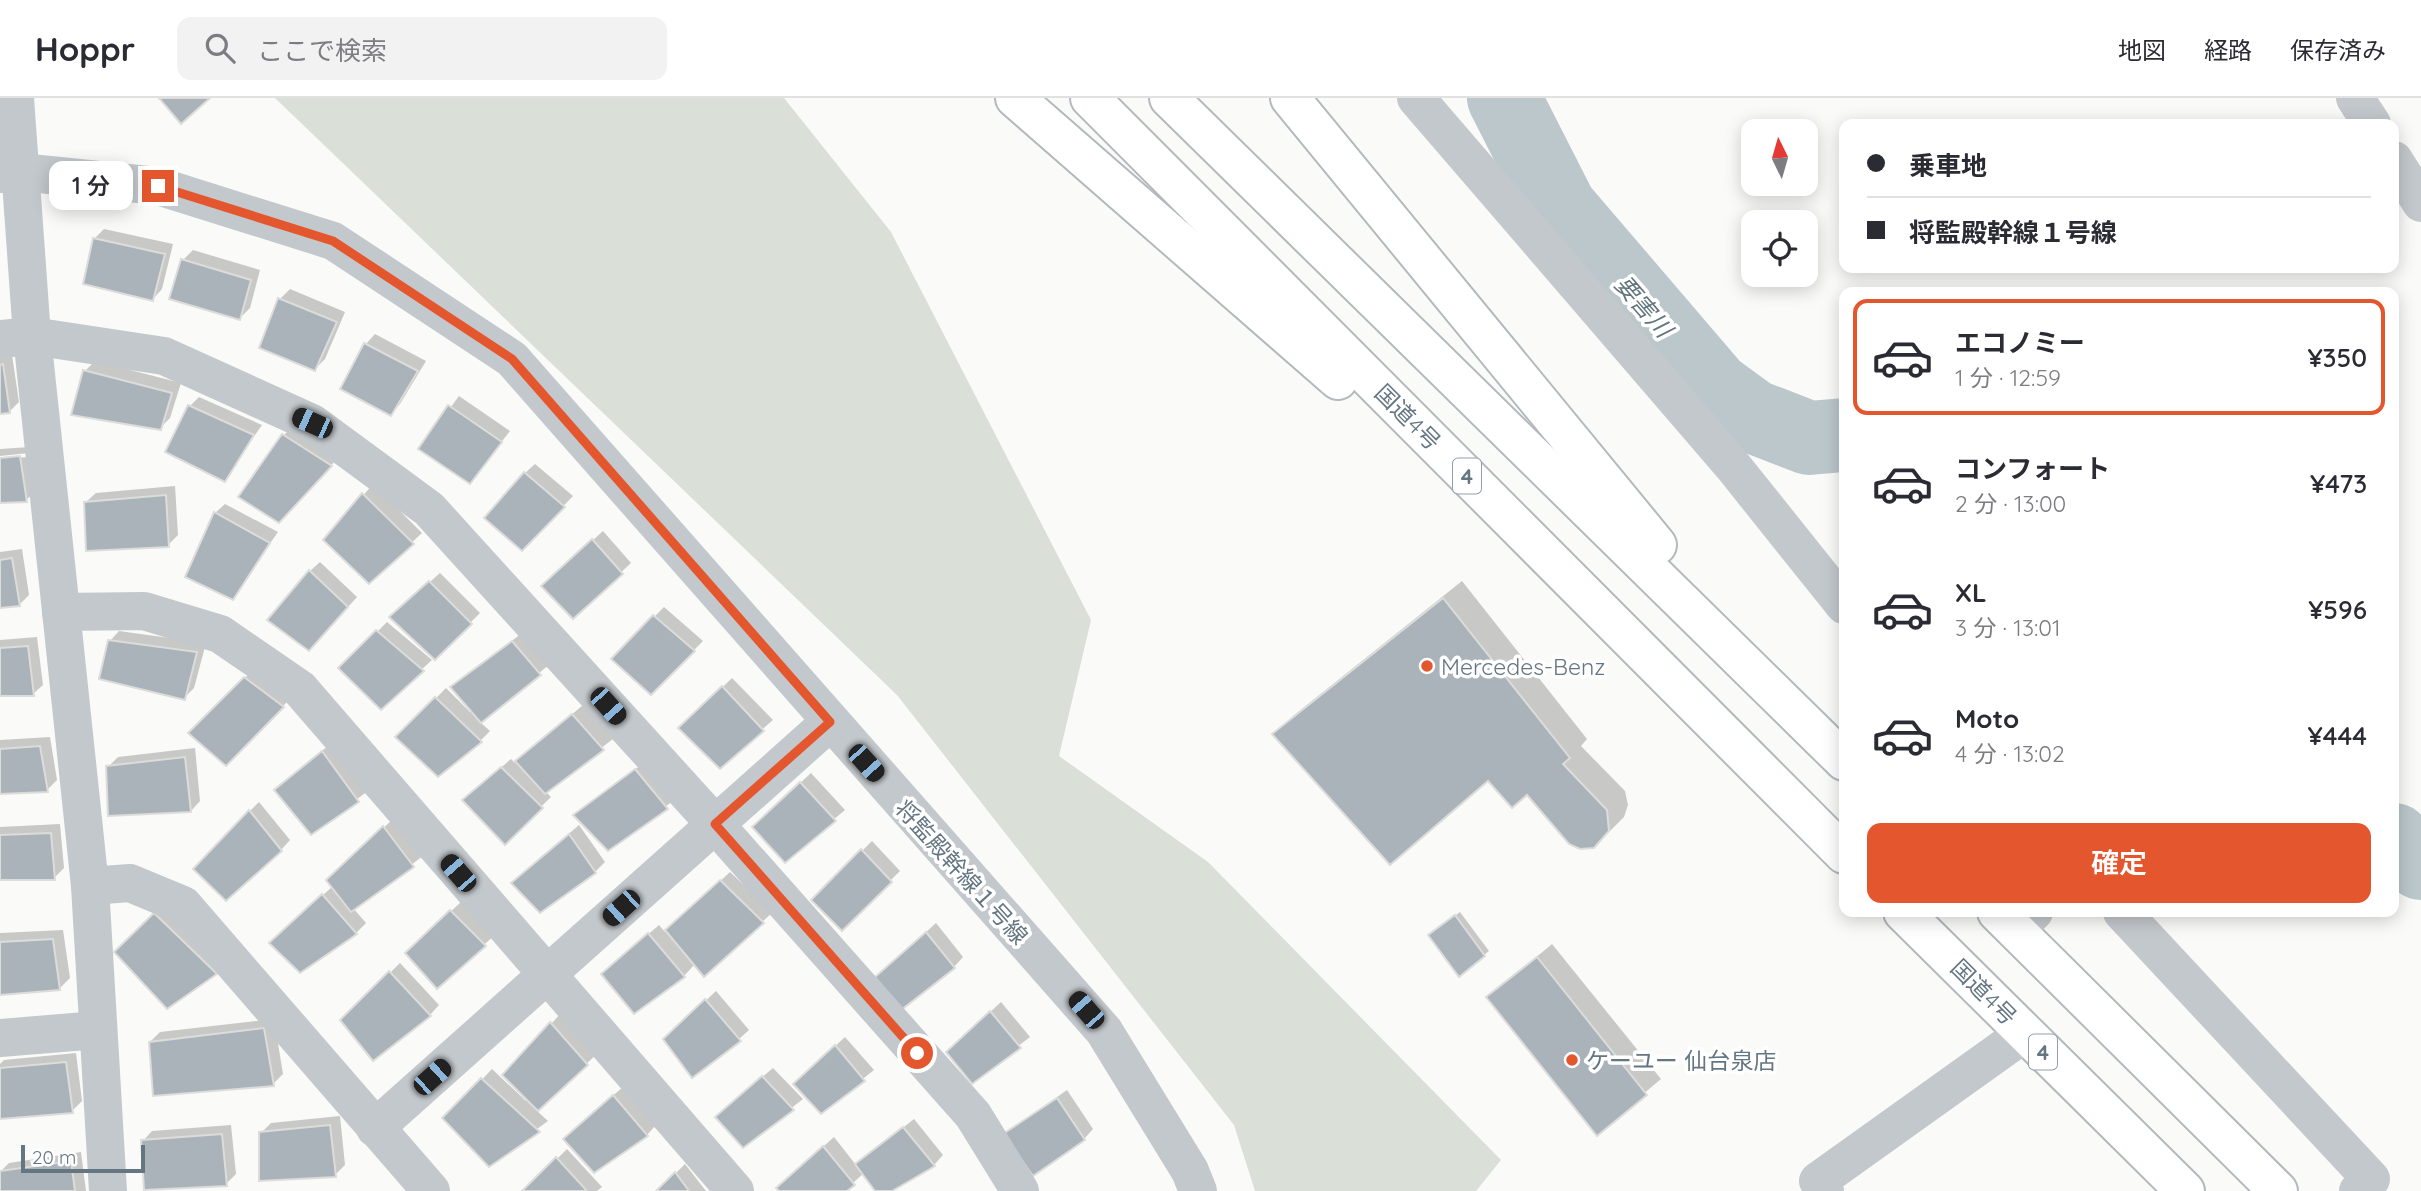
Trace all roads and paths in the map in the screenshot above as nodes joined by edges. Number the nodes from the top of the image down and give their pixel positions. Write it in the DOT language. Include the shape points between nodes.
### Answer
graph roads {
  1 [pos="15,98"];
  2 [pos="1015,98"];
  3 [pos="1090,98"];
  4 [pos="1169,98"];
  5 [pos="1290,98"];
  6 [pos="1416,98"];
  7 [pos="2355,98"];
  8 [pos="2369,119"];
  9 [pos="2399,168"];
  10 [pos="10,173"];
  11 [pos="2421,203"];
  12 [pos="16,338"];
  13 [pos="1588,598"];
  14 [pos="1839,599"];
  15 [pos="61,612"];
  16 [pos="1788,704"];
  17 [pos="830,722"];
  18 [pos="1839,756"];
  19 [pos="715,824"];
  20 [pos="1839,849"];
  21 [pos="90,886"];
  22 [pos="1908,917"];
  23 [pos="2127,917"];
  24 [pos="2015,918"];
  25 [pos="546,975"];
  26 [pos="98,1030"];
  27 [pos="2025,1033"];
  28 [pos="0,1038"];
  29 [pos="376,1128"];
  30 [pos="2371,1187"];
  31 [pos="108,1191"];
  32 [pos="431,1191"];
  33 [pos="735,1191"];
  34 [pos="1020,1191"];
  35 [pos="1198,1191"];
  36 [pos="1825,1191"];
  37 [pos="2185,1191"];
  38 [pos="2278,1191"];
  1 -- 10 [label="street"];
  2 -- 13 [label="highway"];
  3 -- 13 [label="highway, 国道4号 / 4"];
  4 -- 16 [label="highway"];
  5 -- 16 [label="highway"];
  6 -- 14 [label="street" via="1732,465"];
  7 -- 8 [label="street"];
  9 -- 11 [label="street"];
  10 -- 12 [label="street"];
  10 -- 17 [label="street, 将監殿幹線１号線" via="158,186 333,241 512,359"];
  12 -- 15 [label="street"];
  12 -- 19 [label="street" via="164,356 312,423 429,509"];
  13 -- 20 [label="highway, 国道4号 / 4"];
  15 -- 21 [label="street"];
  15 -- 25 [label="street" via="144,611 220,634 300,689"];
  16 -- 18 [label="highway"];
  17 -- 19 [label="street"];
  17 -- 35 [label="street, 将監殿幹線１号線" via="1104,1031"];
  19 -- 25 [label="street"];
  19 -- 34 [label="street" via="972,1115"];
  21 -- 26 [label="street"];
  21 -- 29 [label="street" via="130,883 183,905"];
  22 -- 27 [label="highway, 国道4号 / 4"];
  23 -- 30 [label="street"];
  24 -- 38 [label="highway"];
  25 -- 29 [label="street"];
  25 -- 33 [label="street"];
  26 -- 28 [label="street"];
  26 -- 31 [label="street"];
  27 -- 36 [label="street" via="1818,1181"];
  27 -- 37 [label="highway, 国道4号 / 4"];
  29 -- 32 [label="street"];
}
